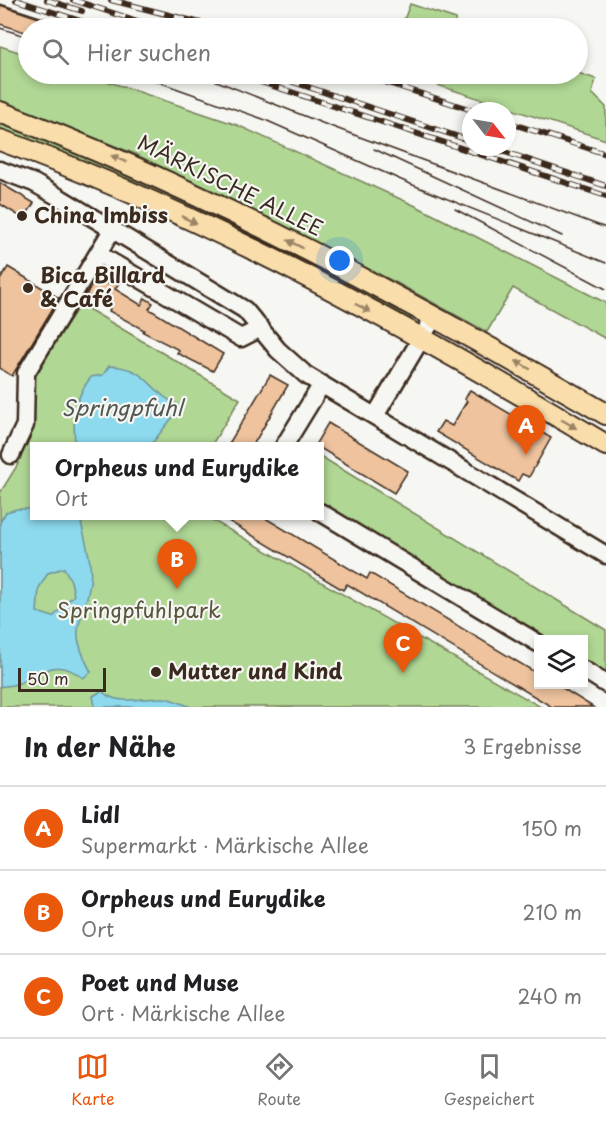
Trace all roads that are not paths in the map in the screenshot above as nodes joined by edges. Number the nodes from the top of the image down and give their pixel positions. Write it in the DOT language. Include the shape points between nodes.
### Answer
graph roads {
  1 [pos="0,112"];
  2 [pos="0,140"];
  3 [pos="0,170"];
  4 [pos="112,230"];
  5 [pos="98,254"];
  6 [pos="434,317"];
  7 [pos="261,328"];
  8 [pos="421,339"];
  9 [pos="322,384"];
  10 [pos="606,414"];
  11 [pos="375,416"];
  12 [pos="288,442"];
  13 [pos="606,445"];
  14 [pos="11,455"];
  15 [pos="324,514"];
  16 [pos="606,555"];
  17 [pos="534,641"];
  18 [pos="588,673"];
  19 [pos="606,684"];
  6 -- 1 [label="main road, MÄRKISCHE ALLEE, one-way" via="160,177"];
  2 -- 8 [label="main road, one-way" via="149,201"];
  3 -- 4 [label="street" via="34,183"];
  4 -- 5 [label="street"];
  4 -- 7 [label="street" via="245,310"];
  5 -- 7 [label="street" via="241,338"];
  5 -- 14 [label="street" via="26,373 25,425"];
  6 -- 8 [label="street"];
  10 -- 6 [label="main road, MÄRKISCHE ALLEE, one-way"];
  7 -- 9 [label="street" via="293,364"];
  8 -- 11 [label="street"];
  8 -- 13 [label="main road, one-way"];
  9 -- 11 [label="street"];
  9 -- 12 [label="street"];
  11 -- 16 [label="street"];
  15 -- 17 [label="street"];
  18 -- 19 [label="street"];
}
